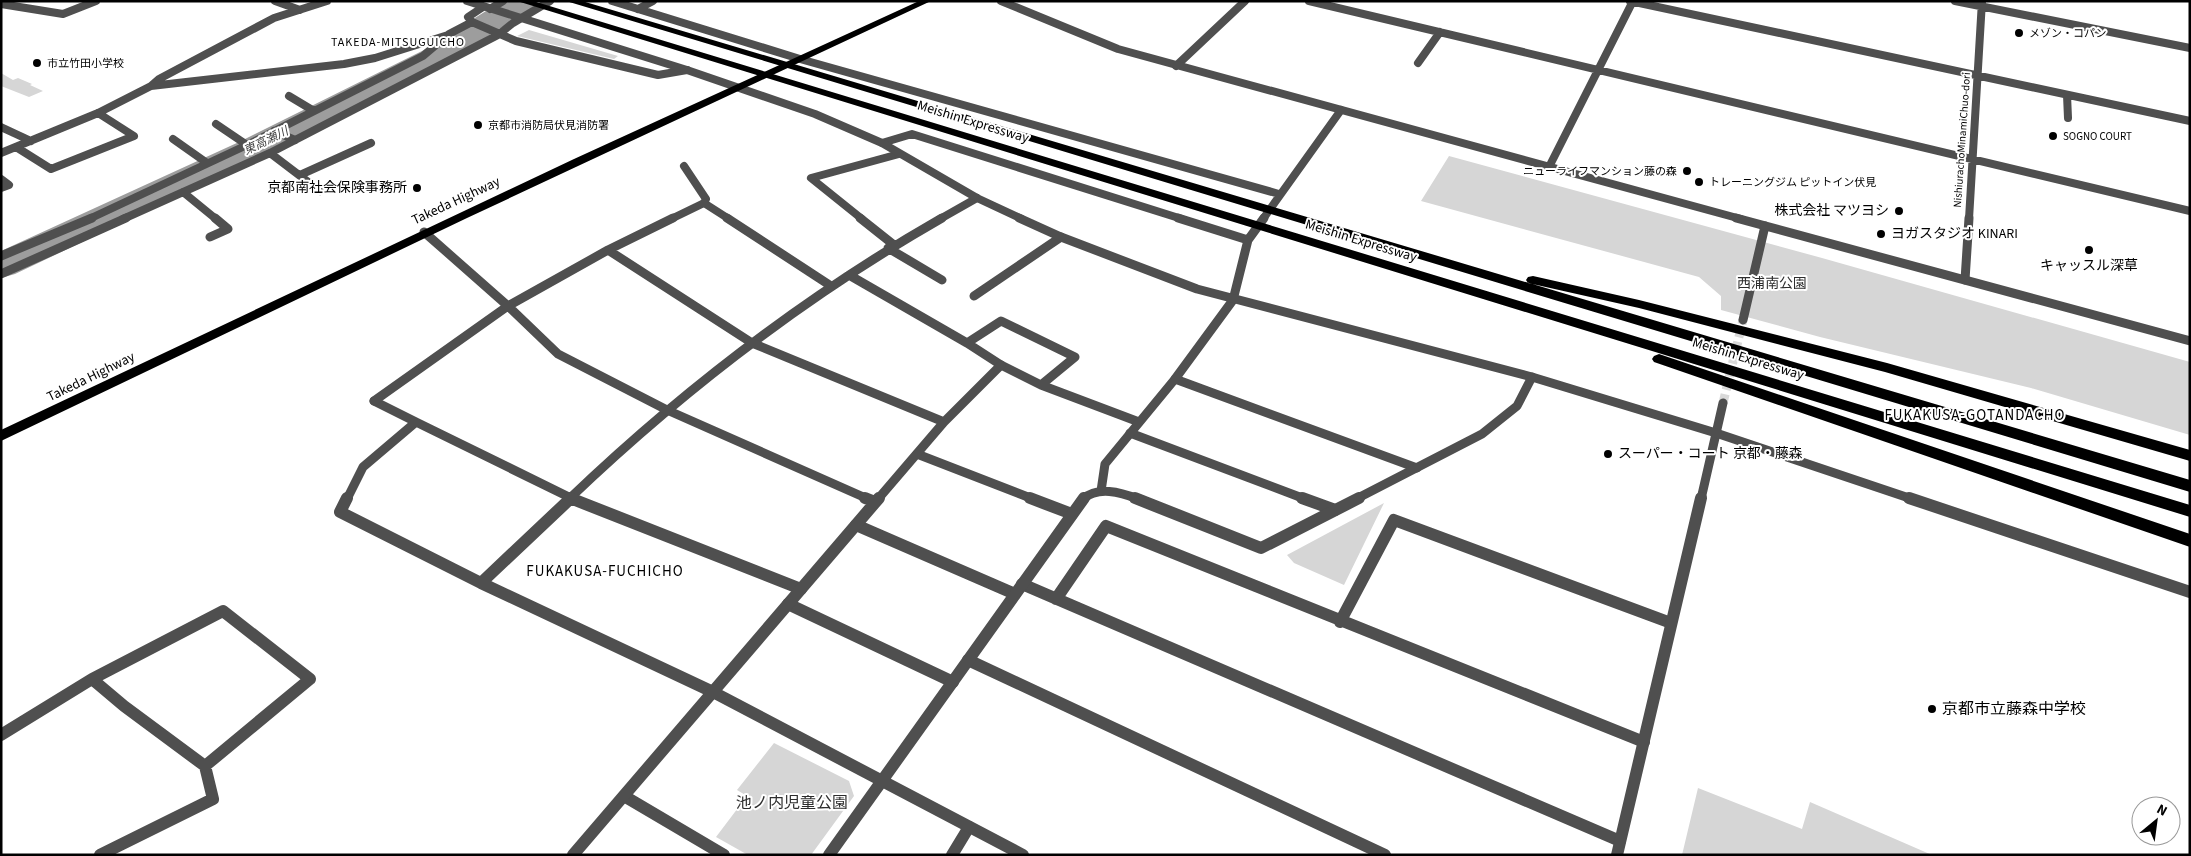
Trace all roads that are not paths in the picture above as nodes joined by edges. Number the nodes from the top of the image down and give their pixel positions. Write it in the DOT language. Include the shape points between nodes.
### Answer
graph roads {
  1 [pos="96,1"];
  2 [pos="275,1"];
  3 [pos="327,1"];
  4 [pos="467,1"];
  5 [pos="503,1"];
  6 [pos="522,1"];
  7 [pos="550,1"];
  8 [pos="571,1"];
  9 [pos="612,1"];
  10 [pos="653,1"];
  11 [pos="927,1"];
  12 [pos="1001,1"];
  13 [pos="1245,1"];
  14 [pos="1309,1"];
  15 [pos="1632,1"];
  16 [pos="1955,1"];
  17 [pos="2,2"];
  18 [pos="1981,4"];
  19 [pos="487,8"];
  20 [pos="638,9"];
  21 [pos="300,10"];
  22 [pos="521,18"];
  23 [pos="474,22"];
  24 [pos="1440,32"];
  25 [pos="449,34"];
  26 [pos="498,35"];
  27 [pos="2190,48"];
  28 [pos="800,58"];
  29 [pos="1418,63"];
  30 [pos="1176,66"];
  31 [pos="687,70"];
  32 [pos="1598,70"];
  33 [pos="1978,75"];
  34 [pos="151,86"];
  35 [pos="736,87"];
  36 [pos="2067,95"];
  37 [pos="290,96"];
  38 [pos="335,100"];
  39 [pos="355,108"];
  40 [pos="1341,110"];
  41 [pos="314,111"];
  42 [pos="98,113"];
  43 [pos="2068,118"];
  44 [pos="2190,121"];
  45 [pos="216,124"];
  46 [pos="1,128"];
  47 [pos="274,131"];
  48 [pos="173,139"];
  49 [pos="294,140"];
  50 [pos="31,141"];
  51 [pos="371,143"];
  52 [pos="882,144"];
  53 [pos="247,145"];
  54 [pos="16,147"];
  55 [pos="1,153"];
  56 [pos="270,153"];
  57 [pos="899,154"];
  58 [pos="1972,158"];
  59 [pos="207,163"];
  60 [pos="684,166"];
  61 [pos="1549,167"];
  62 [pos="300,175"];
  63 [pos="1,179"];
  64 [pos="1,188"];
  65 [pos="320,191"];
  66 [pos="183,192"];
  67 [pos="1280,194"];
  68 [pos="977,198"];
  69 [pos="704,203"];
  70 [pos="2190,211"];
  71 [pos="1765,226"];
  72 [pos="424,232"];
  73 [pos="210,237"];
  74 [pos="1061,237"];
  75 [pos="1248,240"];
  76 [pos="891,247"];
  77 [pos="608,250"];
  78 [pos="1416,254"];
  79 [pos="1,256"];
  80 [pos="2,272"];
  81 [pos="1408,272"];
  82 [pos="849,275"];
  83 [pos="942,280"];
  84 [pos="1965,280"];
  85 [pos="831,286"];
  86 [pos="974,296"];
  87 [pos="1233,300"];
  88 [pos="508,306"];
  89 [pos="1743,320"];
  90 [pos="2190,341"];
  91 [pos="752,343"];
  92 [pos="967,343"];
  93 [pos="1001,365"];
  94 [pos="1532,377"];
  95 [pos="1175,379"];
  96 [pos="1042,385"];
  97 [pos="1723,403"];
  98 [pos="667,410"];
  99 [pos="416,422"];
  100 [pos="944,422"];
  101 [pos="1139,422"];
  102 [pos="1130,433"];
  103 [pos="1716,433"];
  104 [pos="1,436"];
  105 [pos="917,454"];
  106 [pos="2190,456"];
  107 [pos="1417,468"];
  108 [pos="2190,486"];
  109 [pos="1101,491"];
  110 [pos="571,498"];
  111 [pos="875,502"];
  112 [pos="1334,510"];
  113 [pos="2190,511"];
  114 [pos="1072,514"];
  115 [pos="856,525"];
  116 [pos="2190,541"];
  117 [pos="481,582"];
  118 [pos="801,589"];
  119 [pos="1019,589"];
  120 [pos="2190,592"];
  121 [pos="1056,599"];
  122 [pos="788,604"];
  123 [pos="1340,622"];
  124 [pos="1671,623"];
  125 [pos="968,660"];
  126 [pos="92,679"];
  127 [pos="953,682"];
  128 [pos="713,692"];
  129 [pos="1,735"];
  130 [pos="1644,742"];
  131 [pos="205,766"];
  132 [pos="882,781"];
  133 [pos="624,796"];
  134 [pos="969,827"];
  135 [pos="1620,841"];
  136 [pos="100,855"];
  137 [pos="573,855"];
  138 [pos="724,855"];
  139 [pos="829,855"];
  140 [pos="952,855"];
  141 [pos="1023,855"];
  142 [pos="1385,855"];
  143 [pos="1617,855"];
  1 -- 17 [label="street" via="63,14"];
  2 -- 21 [label="street"];
  3 -- 21 [label="street"];
  4 -- 19 [label="street"];
  5 -- 19 [label="street"];
  6 -- 81 [label="highway, Meishin Expressway"];
  7 -- 22 [label="street"];
  8 -- 78 [label="highway, Meishin Expressway"];
  9 -- 20 [label="street"];
  10 -- 20 [label="street"];
  11 -- 28 [label="highway, Takeda Highway"];
  12 -- 30 [label="street" via="1118,49"];
  13 -- 30 [label="street"];
  14 -- 24 [label="street"];
  15 -- 32 [label="street"];
  15 -- 33 [label="street"];
  16 -- 18 [label="street"];
  18 -- 27 [label="street"];
  18 -- 33 [label="street, NishiurachoMinamiChuo-dori"];
  19 -- 22 [label="street"];
  19 -- 23 [label="street" via="468,17"];
  20 -- 28 [label="street"];
  21 -- 34 [label="street" via="274,18 159,78"];
  22 -- 26 [label="street"];
  22 -- 31 [label="street"];
  23 -- 25 [label="street"];
  23 -- 26 [label="street"];
  24 -- 29 [label="street"];
  24 -- 32 [label="street"];
  25 -- 34 [label="street" via="375,58 344,64"];
  25 -- 38 [label="street" via="423,56"];
  26 -- 31 [label="street" via="658,75"];
  26 -- 39 [label="street"];
  28 -- 35 [label="highway, Takeda Highway"];
  28 -- 67 [label="street"];
  30 -- 40 [label="street"];
  31 -- 35 [label="street"];
  32 -- 58 [label="street"];
  32 -- 61 [label="street"];
  33 -- 36 [label="street"];
  33 -- 58 [label="street, NishiurachoMinamiChuo-dori"];
  34 -- 42 [label="street"];
  35 -- 52 [label="street" via="815,114"];
  35 -- 72 [label="highway, Takeda Highway"];
  36 -- 43 [label="street"];
  36 -- 44 [label="street"];
  37 -- 41 [label="street"];
  38 -- 39 [label="street"];
  38 -- 41 [label="street"];
  39 -- 49 [label="street"];
  40 -- 61 [label="street"];
  40 -- 67 [label="street"];
  41 -- 47 [label="street"];
  42 -- 50 [label="street"];
  42 -- 54 [label="street" via="134,136 51,169"];
  45 -- 53 [label="street"];
  46 -- 50 [label="street"];
  47 -- 49 [label="street"];
  47 -- 53 [label="street"];
  48 -- 59 [label="street"];
  49 -- 56 [label="street"];
  50 -- 54 [label="street"];
  51 -- 62 [label="street"];
  52 -- 57 [label="street"];
  52 -- 75 [label="street" via="912,134"];
  53 -- 59 [label="street"];
  54 -- 55 [label="street"];
  56 -- 62 [label="street"];
  56 -- 66 [label="street"];
  57 -- 68 [label="street"];
  57 -- 76 [label="street" via="811,178"];
  58 -- 70 [label="street"];
  58 -- 84 [label="street, NishiurachoMinamiChuo-dori"];
  59 -- 79 [label="street" via="83,222"];
  60 -- 69 [label="street" via="706,199"];
  61 -- 71 [label="street"];
  62 -- 65 [label="street"];
  63 -- 64 [label="street" via="9,185"];
  66 -- 73 [label="street" via="228,229"];
  66 -- 80 [label="street"];
  67 -- 75 [label="street"];
  68 -- 74 [label="street"];
  68 -- 76 [label="street"];
  69 -- 77 [label="street"];
  69 -- 85 [label="street"];
  71 -- 84 [label="street"];
  71 -- 89 [label="street"];
  72 -- 88 [label="street"];
  72 -- 104 [label="highway, Takeda Highway"];
  74 -- 86 [label="street"];
  74 -- 87 [label="street"];
  75 -- 87 [label="street"];
  76 -- 82 [label="street"];
  76 -- 83 [label="street"];
  77 -- 88 [label="street"];
  77 -- 91 [label="street"];
  78 -- 106 [label="highway" via="1630,302 1887,368"];
  78 -- 108 [label="highway, Meishin Expressway"];
  81 -- 113 [label="highway, Meishin Expressway"];
  81 -- 116 [label="highway"];
  82 -- 85 [label="street"];
  82 -- 92 [label="street"];
  84 -- 90 [label="street"];
  85 -- 91 [label="street"];
  87 -- 94 [label="street"];
  87 -- 95 [label="street"];
  88 -- 98 [label="street" via="558,354"];
  88 -- 99 [label="street" via="374,401"];
  91 -- 98 [label="street"];
  91 -- 100 [label="street"];
  92 -- 93 [label="street"];
  92 -- 96 [label="street" via="1002,321 1075,357"];
  93 -- 96 [label="street"];
  93 -- 100 [label="street"];
  94 -- 103 [label="street"];
  94 -- 107 [label="street" via="1517,406 1482,434"];
  95 -- 101 [label="street"];
  95 -- 107 [label="street"];
  96 -- 101 [label="street"];
  97 -- 103 [label="street"];
  98 -- 110 [label="street"];
  98 -- 111 [label="street"];
  99 -- 110 [label="street"];
  99 -- 117 [label="street" via="364,467 340,512"];
  100 -- 105 [label="street"];
  101 -- 102 [label="street"];
  102 -- 109 [label="street" via="1105,464"];
  102 -- 112 [label="street"];
  103 -- 120 [label="street"];
  103 -- 124 [label="street"];
  105 -- 111 [label="street"];
  105 -- 114 [label="street"];
  107 -- 112 [label="street"];
  109 -- 112 [label="street" via="1123,493 1261,548"];
  109 -- 114 [label="street" via="1084,497"];
  110 -- 117 [label="street"];
  110 -- 118 [label="street"];
  111 -- 115 [label="street"];
  114 -- 119 [label="street"];
  115 -- 118 [label="street"];
  115 -- 119 [label="street"];
  117 -- 128 [label="street"];
  118 -- 122 [label="street"];
  119 -- 121 [label="street"];
  119 -- 125 [label="street"];
  121 -- 123 [label="street" via="1106,526"];
  121 -- 135 [label="street"];
  122 -- 127 [label="street"];
  122 -- 128 [label="street"];
  123 -- 124 [label="street" via="1394,520"];
  123 -- 130 [label="street"];
  124 -- 130 [label="street"];
  125 -- 127 [label="street"];
  125 -- 142 [label="street"];
  126 -- 129 [label="street"];
  126 -- 131 [label="street"];
  126 -- 131 [label="street" via="223,611 310,679"];
  127 -- 132 [label="street"];
  128 -- 132 [label="street"];
  128 -- 133 [label="street"];
  130 -- 135 [label="street"];
  131 -- 136 [label="street" via="213,800"];
  132 -- 134 [label="street"];
  132 -- 139 [label="street"];
  133 -- 137 [label="street"];
  133 -- 138 [label="street"];
  134 -- 140 [label="street"];
  134 -- 141 [label="street"];
  135 -- 143 [label="street"];
}
